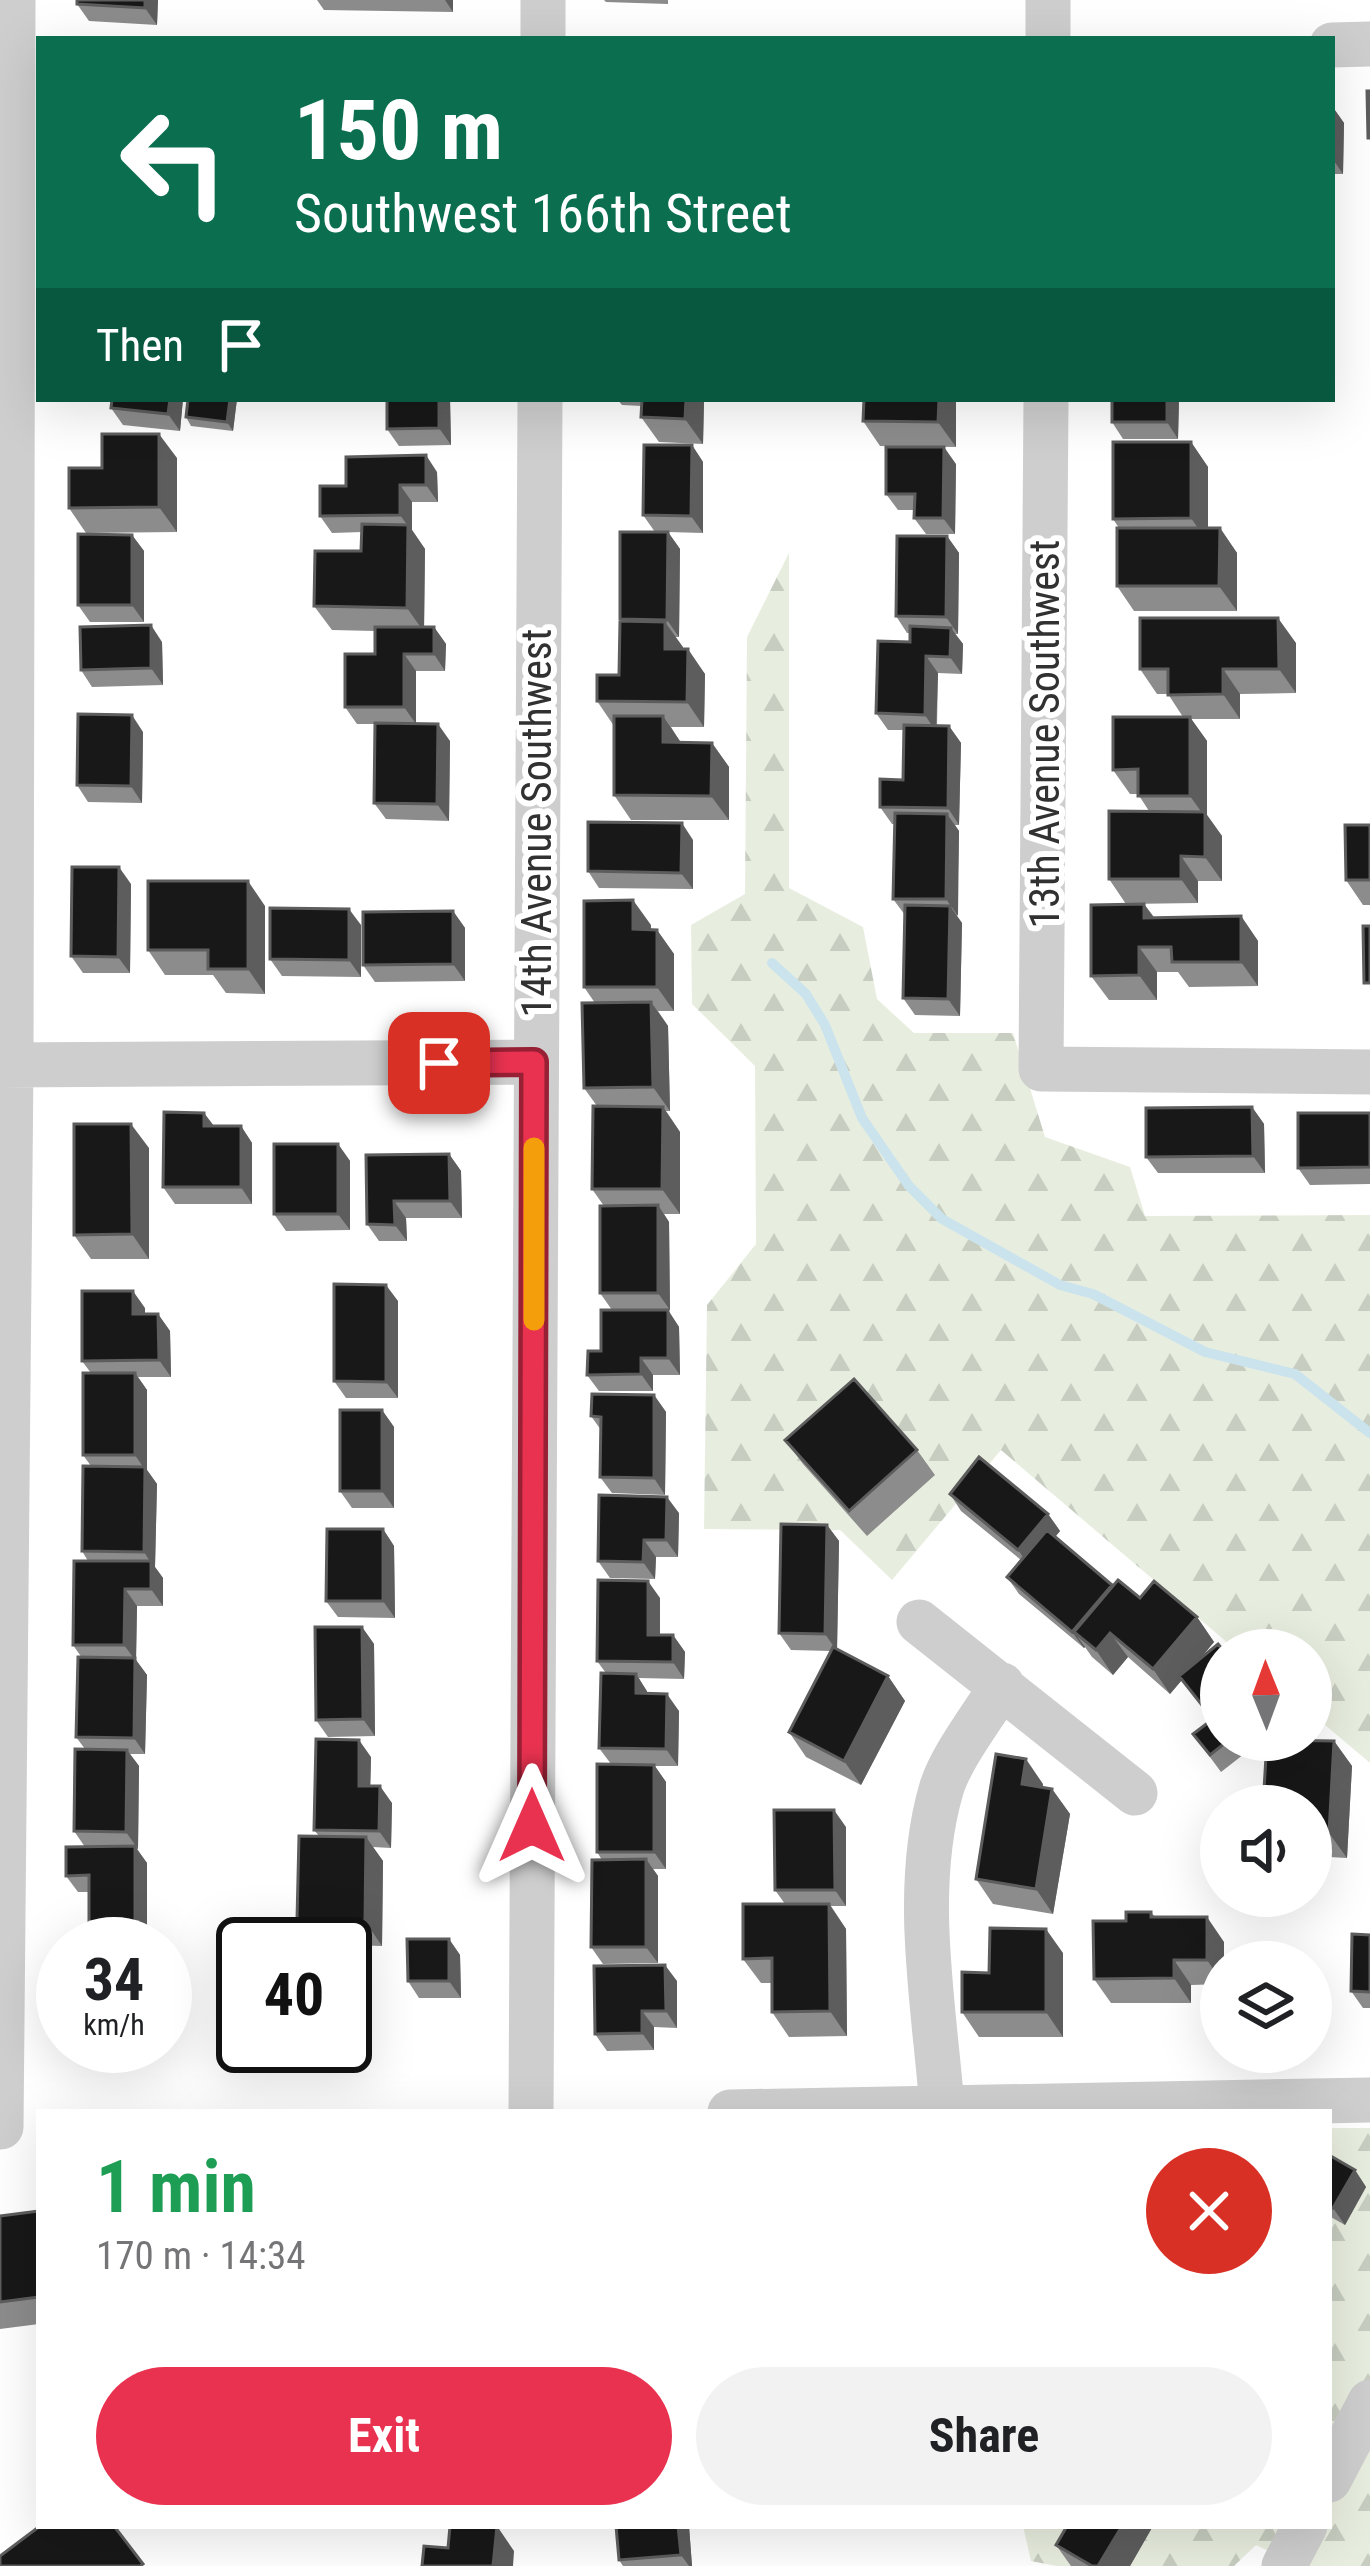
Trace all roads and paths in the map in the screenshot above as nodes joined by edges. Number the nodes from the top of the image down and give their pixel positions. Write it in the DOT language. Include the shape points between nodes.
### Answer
graph roads {
  1 [pos="13,0"];
  2 [pos="542,0"];
  3 [pos="1048,0"];
  4 [pos="543,36"];
  5 [pos="1048,36"];
  6 [pos="1370,44"];
  7 [pos="1335,45"];
  8 [pos="17,96"];
  9 [pos="540,402"];
  10 [pos="1046,402"];
  11 [pos="534,1062"];
  12 [pos="6,1065"];
  13 [pos="1370,1072"];
  14 [pos="919,1622"];
  15 [pos="1002,1685"];
  16 [pos="1136,1793"];
  17 [pos="1370,2100"];
  18 [pos="942,2107"];
  19 [pos="531,2109"];
  20 [pos="857,2109"];
  21 [pos="36,2126"];
  22 [pos="0,2127"];
  23 [pos="1370,2402"];
  24 [pos="1332,2474"];
  25 [pos="1303,2529"];
  26 [pos="1284,2566"];
  1 -- 8 [label="street"];
  2 -- 4 [label="street"];
  3 -- 5 [label="street"];
  6 -- 7 [label="street"];
  8 -- 12 [label="street"];
  9 -- 11 [label="street, 14th Avenue Southwest"];
  10 -- 13 [label="street, 13th Avenue Southwest" via="1042,1069"];
  11 -- 12 [label="street"];
  11 -- 19 [label="street, 14th Avenue Southwest"];
  12 -- 22 [label="street"];
  14 -- 15 [label="street"];
  15 -- 16 [label="street"];
  15 -- 18 [label="street" via="942,1786 931,1842 927,1908"];
  17 -- 18 [label="street"];
  18 -- 20 [label="street"];
  21 -- 22 [label="street"];
  23 -- 24 [label="street"];
  25 -- 26 [label="street"];
}
